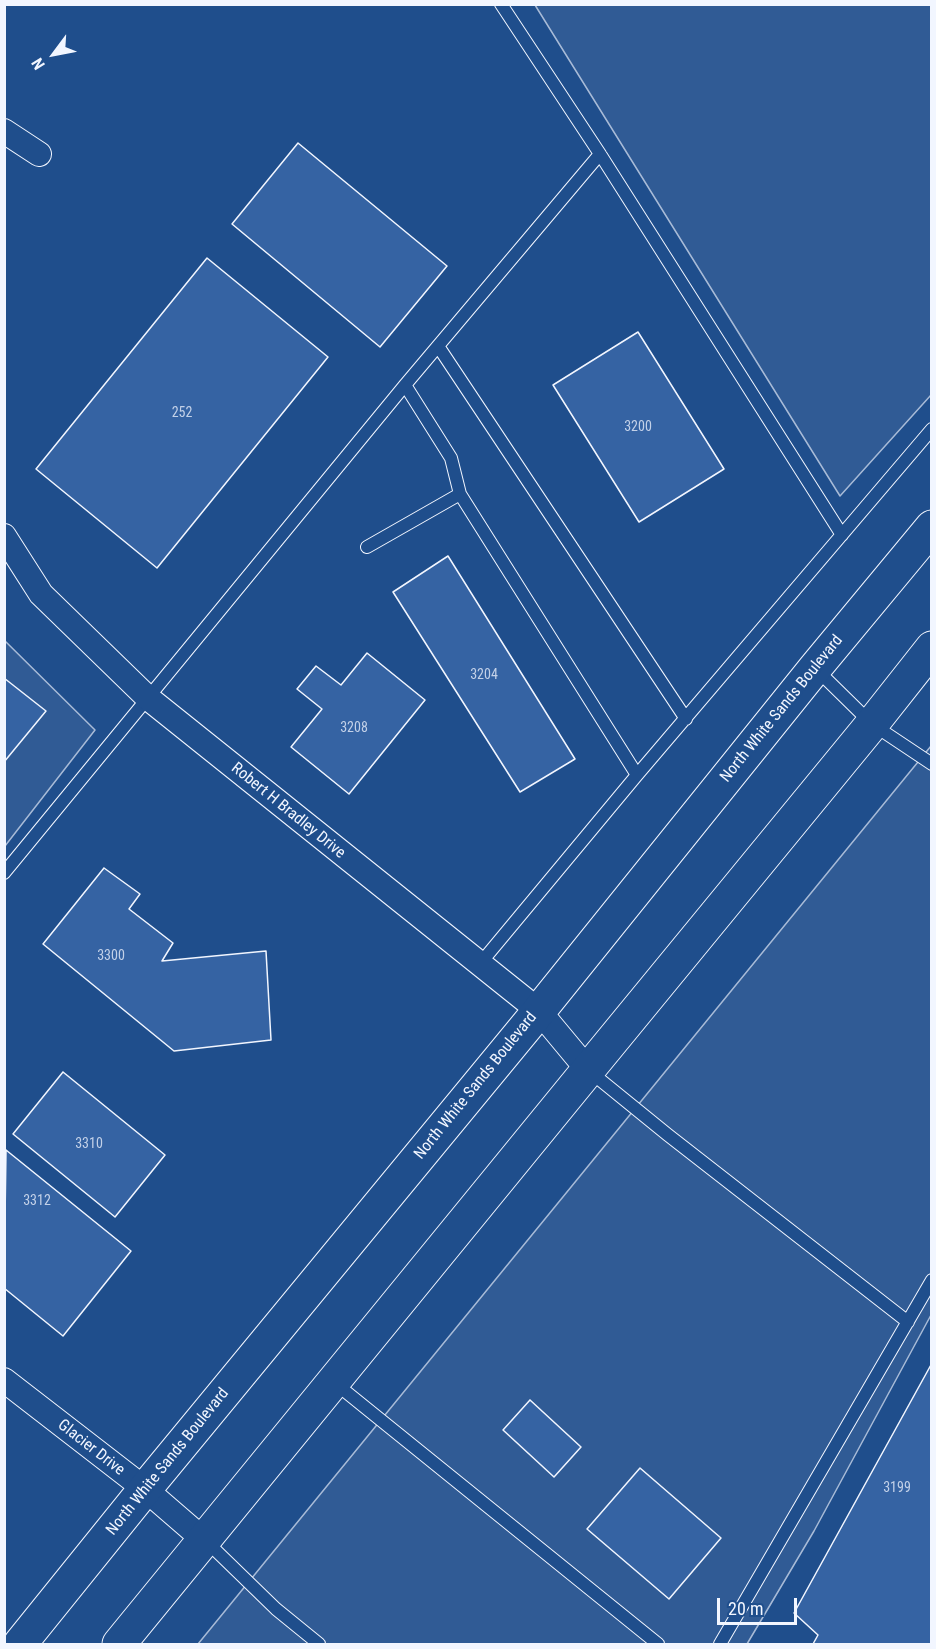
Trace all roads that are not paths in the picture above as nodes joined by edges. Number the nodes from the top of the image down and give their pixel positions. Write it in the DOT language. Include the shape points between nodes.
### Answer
graph roads {
  1 [pos="501,4"];
  2 [pos="4,131"];
  3 [pos="39,154"];
  4 [pos="600,154"];
  5 [pos="438,346"];
  6 [pos="405,385"];
  7 [pos="932,429"];
  8 [pos="460,494"];
  9 [pos="932,527"];
  10 [pos="842,535"];
  11 [pos="4,536"];
  12 [pos="367,547"];
  13 [pos="932,648"];
  14 [pos="815,668"];
  15 [pos="148,698"];
  16 [pos="686,719"];
  17 [pos="872,724"];
  18 [pos="932,764"];
  19 [pos="638,775"];
  20 [pos="4,873"];
  21 [pos="479,965"];
  22 [pos="538,1011"];
  23 [pos="588,1070"];
  24 [pos="932,1280"];
  25 [pos="908,1322"];
  26 [pos="4,1380"];
  27 [pos="333,1382"];
  28 [pos="145,1490"];
  29 [pos="204,1539"];
  30 [pos="20,1644"];
  31 [pos="119,1644"];
  32 [pos="319,1644"];
  33 [pos="658,1644"];
  34 [pos="720,1644"];
  1 -- 4 [label="lane"];
  2 -- 3 [label="street"];
  4 -- 5 [label="lane"];
  4 -- 10 [label="lane"];
  5 -- 6 [label="lane"];
  5 -- 16 [label="lane"];
  6 -- 8 [label="lane" via="451,458"];
  6 -- 15 [label="lane"];
  7 -- 10 [label="lane"];
  8 -- 12 [label="lane"];
  8 -- 19 [label="lane"];
  9 -- 14 [label="main road, North White Sands Boulevard"];
  10 -- 16 [label="lane"];
  11 -- 15 [label="street, Robert H Bradley Drive" via="41,594"];
  13 -- 17 [label="main road"];
  14 -- 17 [label="lane"];
  14 -- 22 [label="main road, North White Sands Boulevard"];
  15 -- 20 [label="lane"];
  15 -- 21 [label="street, Robert H Bradley Drive"];
  16 -- 19 [label="lane"];
  17 -- 18 [label="lane"];
  17 -- 23 [label="main road"];
  19 -- 21 [label="lane"];
  21 -- 22 [label="street, Robert H Bradley Drive"];
  22 -- 23 [label="street, Robert H Bradley Drive"];
  22 -- 28 [label="main road, North White Sands Boulevard"];
  23 -- 25 [label="lane"];
  23 -- 27 [label="main road"];
  24 -- 25 [label="lane"];
  25 -- 34 [label="lane"];
  26 -- 28 [label="street, Glacier Drive"];
  27 -- 29 [label="main road"];
  27 -- 33 [label="lane"];
  28 -- 29 [label="street, Glacier Drive"];
  28 -- 30 [label="main road, North White Sands Boulevard"];
  29 -- 31 [label="main road"];
  29 -- 32 [label="lane" via="276,1610"];
}
